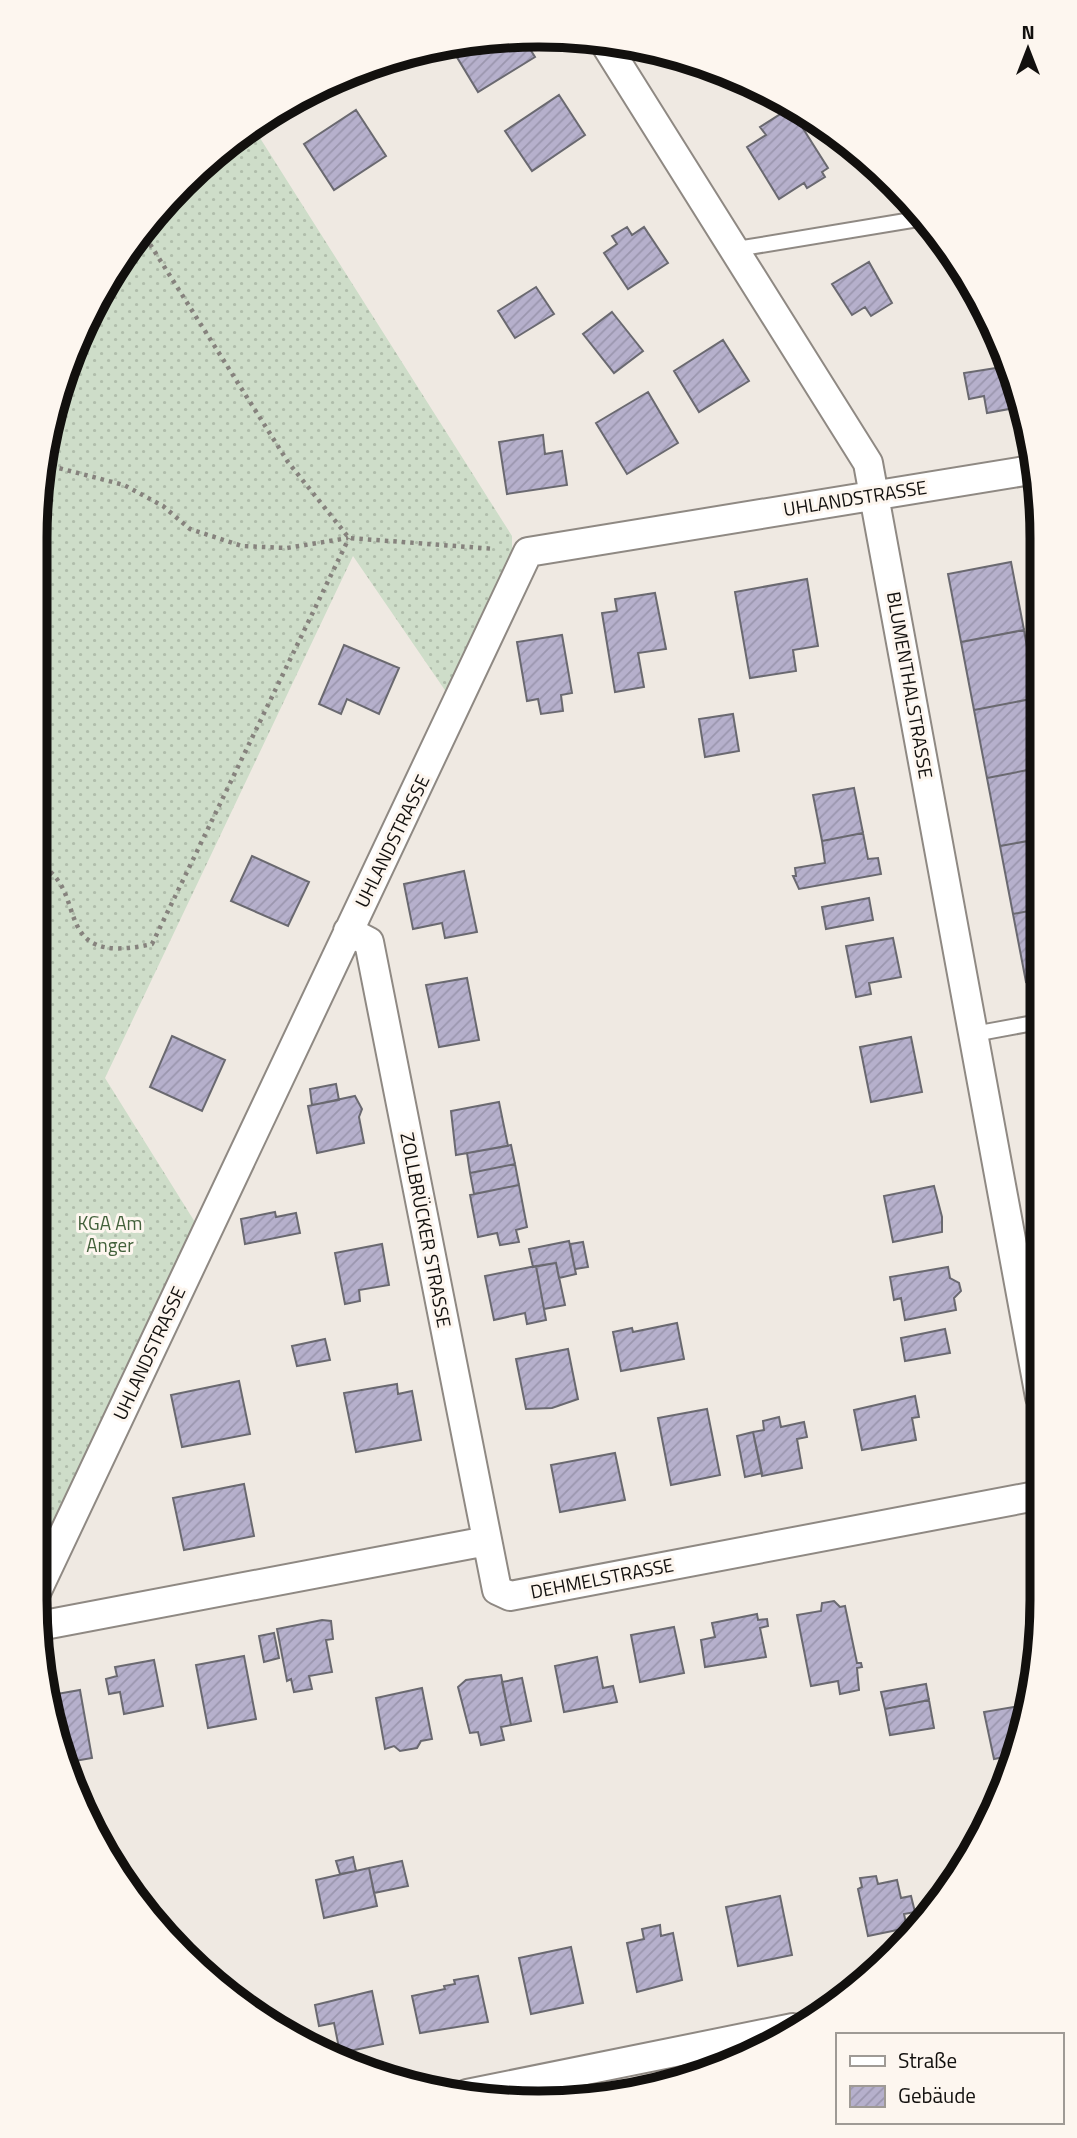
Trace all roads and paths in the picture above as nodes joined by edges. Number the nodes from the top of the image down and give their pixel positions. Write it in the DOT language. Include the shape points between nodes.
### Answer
graph roads {
  1 [pos="611,53"];
  2 [pos="912,220"];
  3 [pos="148,241"];
  4 [pos="737,249"];
  5 [pos="52,466"];
  6 [pos="1025,471"];
  7 [pos="874,495"];
  8 [pos="349,538"];
  9 [pos="528,552"];
  10 [pos="47,868"];
  11 [pos="348,931"];
  12 [pos="1030,1024"];
  13 [pos="974,1034"];
  14 [pos="1030,1342"];
  15 [pos="1030,1497"];
  16 [pos="487,1541"];
  17 [pos="47,1570"];
  18 [pos="48,1624"];
  19 [pos="770,2033"];
  20 [pos="493,2089"];
  1 -- 4 [label="street, BLUMENTHALSTRASSE"];
  2 -- 4 [label="lane"];
  3 -- 8 [label="path" via="288,462"];
  4 -- 7 [label="street, BLUMENTHALSTRASSE" via="868,463"];
  5 -- 8 [label="path" via="124,485 163,506 190,529 242,545 287,548"];
  6 -- 7 [label="street, UHLANDSTRASSE"];
  7 -- 9 [label="street, UHLANDSTRASSE"];
  7 -- 13 [label="street, BLUMENTHALSTRASSE"];
  8 -- 9 [label="path"];
  8 -- 10 [label="path" via="152,944 126,950 102,948 81,933 64,889"];
  9 -- 11 [label="street, UHLANDSTRASSE"];
  11 -- 16 [label="street, ZOLLBRÜCKER STRASSE" via="369,942"];
  11 -- 17 [label="street, UHLANDSTRASSE"];
  12 -- 13 [label="lane"];
  13 -- 14 [label="street, BLUMENTHALSTRASSE"];
  15 -- 16 [label="street, DEHMELSTRASSE" via="510,1596 497,1590"];
  16 -- 18 [label="street"];
  19 -- 20 [label="street"];
}
